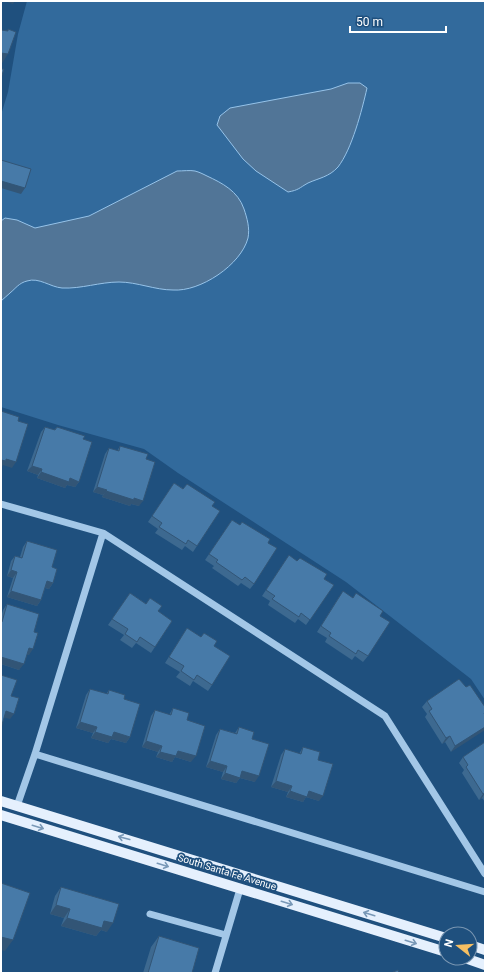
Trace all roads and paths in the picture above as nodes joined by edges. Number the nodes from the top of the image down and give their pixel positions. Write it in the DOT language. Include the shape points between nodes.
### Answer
graph roads {
  1 [pos="1,504"];
  2 [pos="103,533"];
  3 [pos="35,754"];
  4 [pos="1,801"];
  5 [pos="17,806"];
  6 [pos="1,816"];
  7 [pos="485,874"];
  8 [pos="240,889"];
  9 [pos="485,892"];
  10 [pos="150,914"];
  11 [pos="226,935"];
  12 [pos="438,936"];
  13 [pos="438,950"];
  14 [pos="215,973"];
  1 -- 2 [label="street"];
  2 -- 3 [label="street"];
  2 -- 7 [label="street" via="386,716"];
  3 -- 5 [label="street"];
  3 -- 9 [label="street"];
  4 -- 5 [label="main road, South Santa Fe Avenue"];
  12 -- 5 [label="main road, South Santa Fe Avenue, one-way"];
  6 -- 8 [label="main road, South Santa Fe Avenue, one-way"];
  8 -- 11 [label="street"];
  8 -- 13 [label="main road, South Santa Fe Avenue, one-way"];
  10 -- 11 [label="street"];
  11 -- 14 [label="street"];
}
